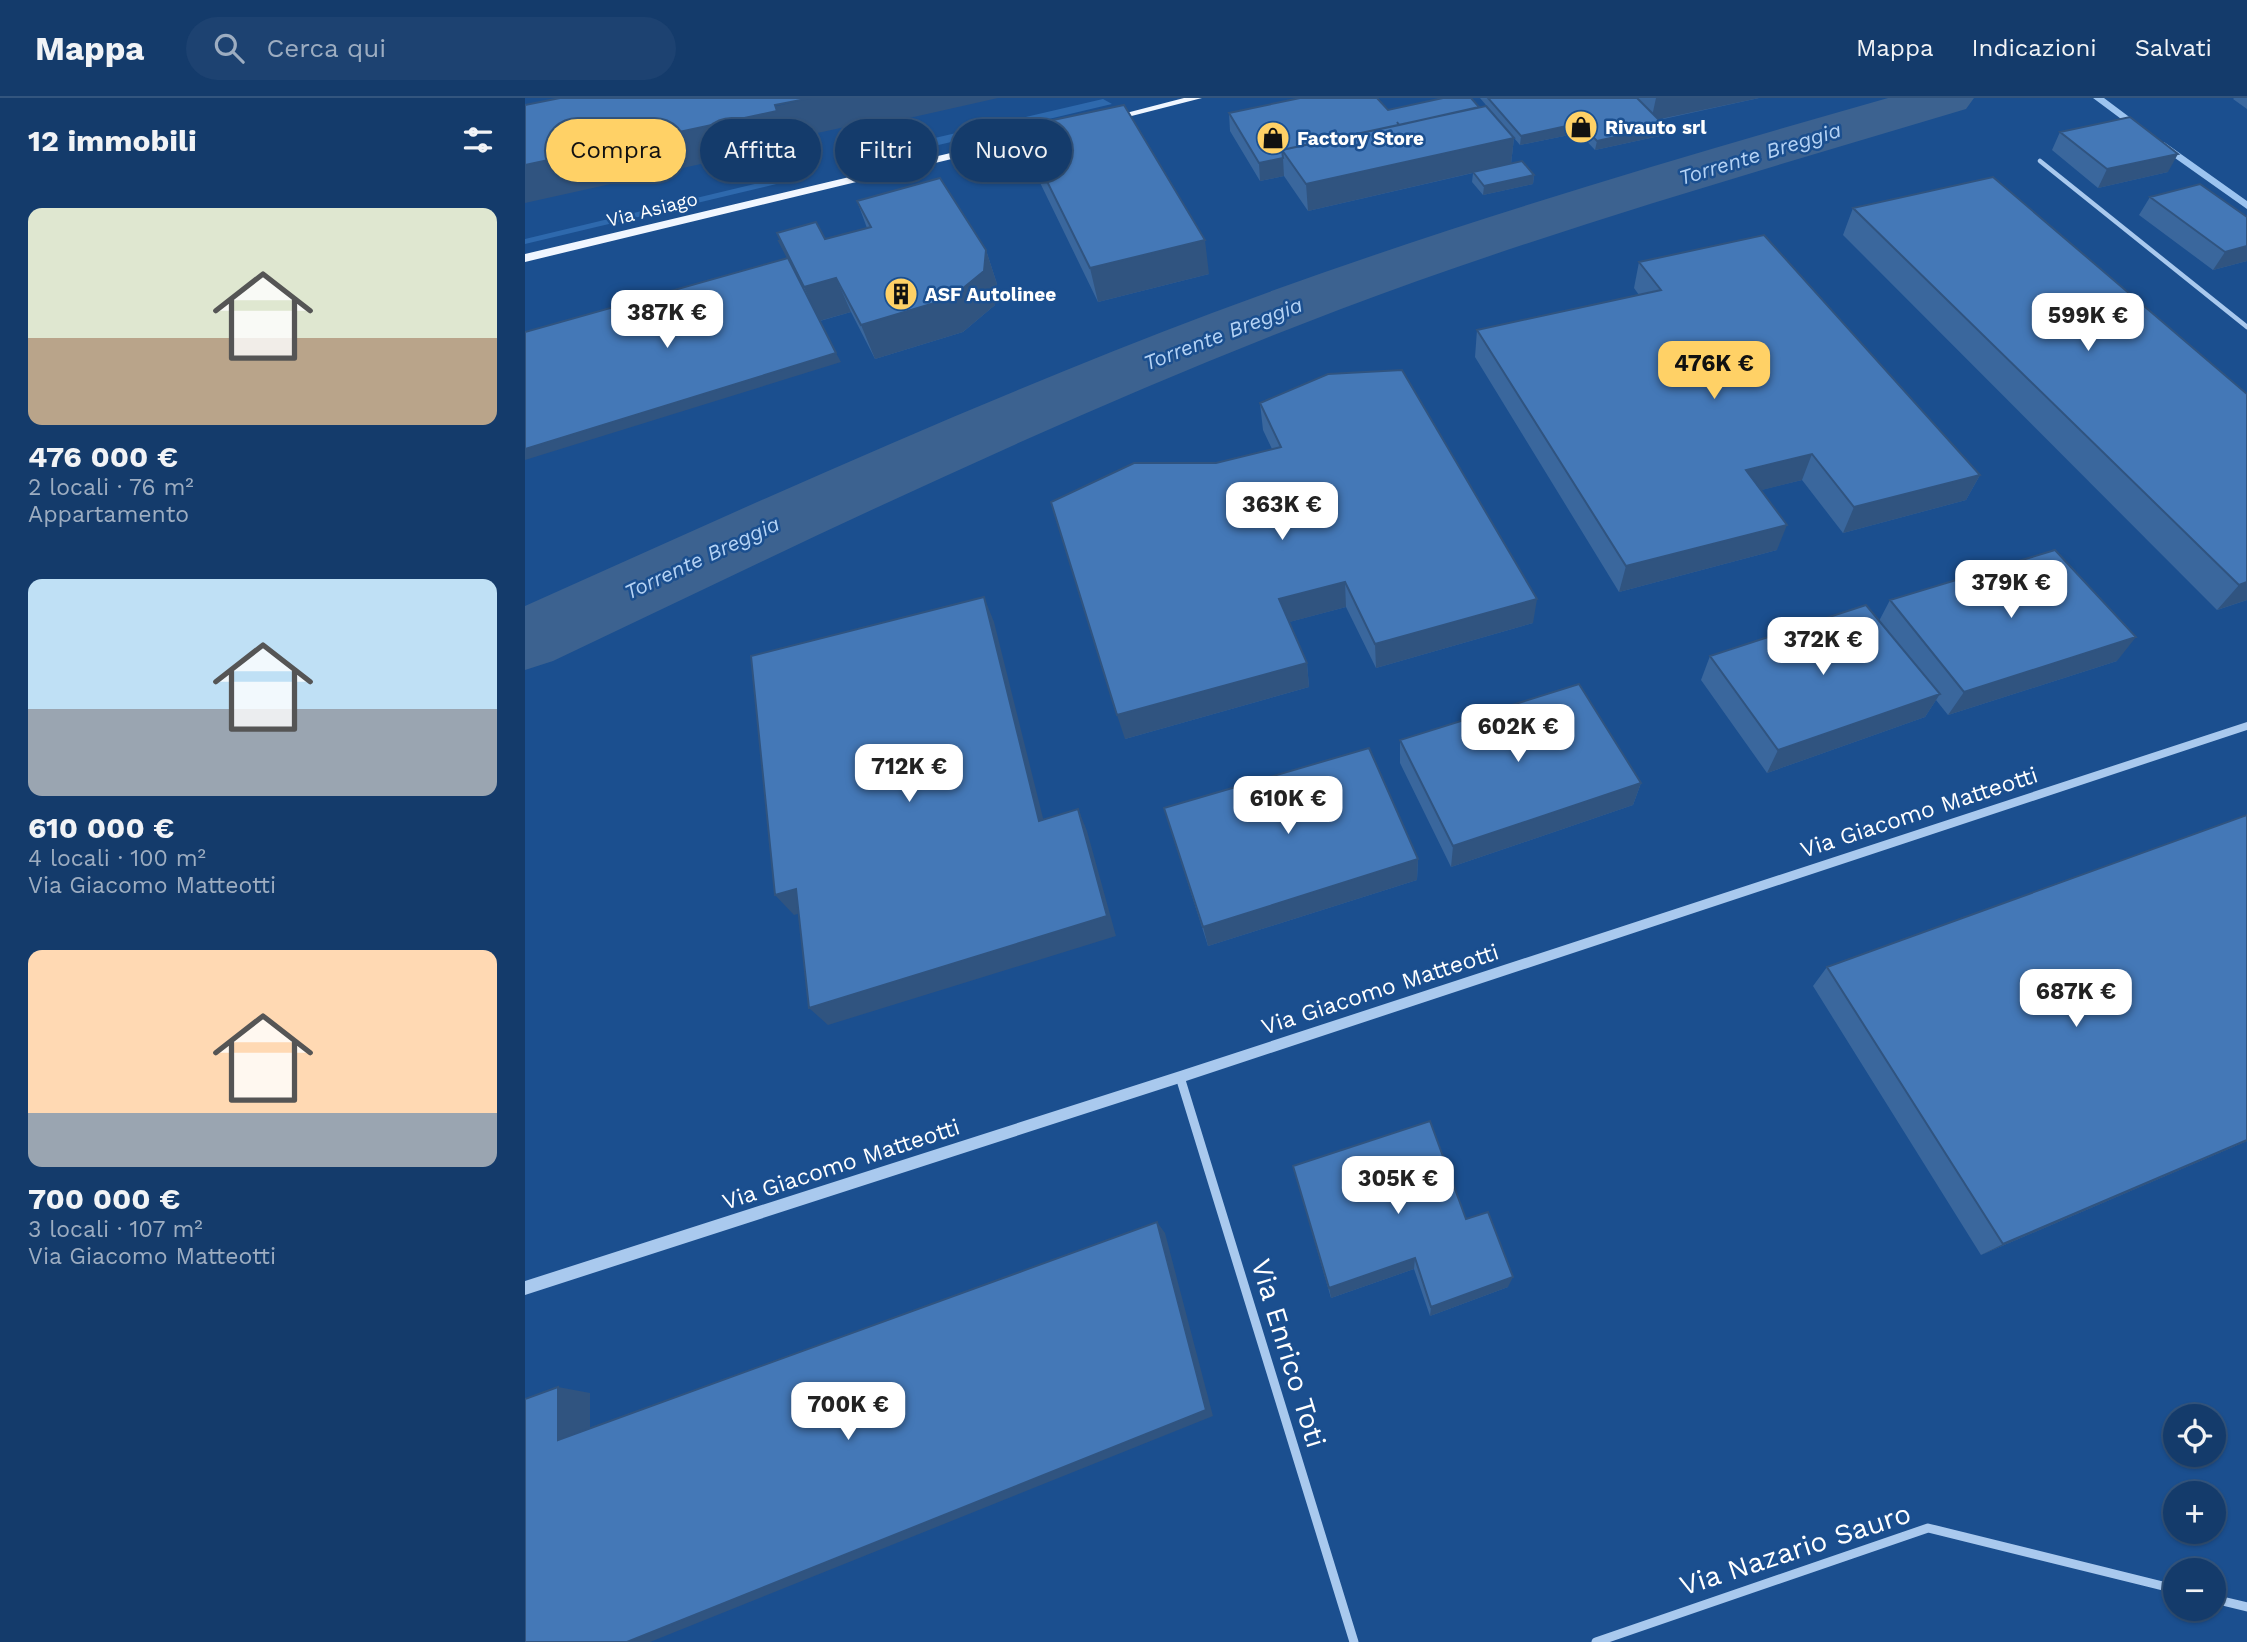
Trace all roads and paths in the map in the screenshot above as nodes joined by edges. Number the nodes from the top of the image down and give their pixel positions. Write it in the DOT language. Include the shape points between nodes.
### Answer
graph roads {
  1 [pos="1197,98"];
  2 [pos="1094,122"];
  3 [pos="951,156"];
  4 [pos="2040,160"];
  5 [pos="525,258"];
  6 [pos="2247,327"];
  7 [pos="2247,726"];
  8 [pos="1180,1077"];
  9 [pos="525,1288"];
  10 [pos="2163,1586"];
  11 [pos="2226,1602"];
  12 [pos="2247,1607"];
  13 [pos="1354,1642"];
  14 [pos="1596,1642"];
  1 -- 2 [label="main road"];
  3 -- 5 [label="main road, Via Asiago"];
  4 -- 6 [label="street"];
  7 -- 8 [label="street, Via Giacomo Matteotti"];
  8 -- 9 [label="street, Via Giacomo Matteotti"];
  8 -- 13 [label="street, Via Enrico Toti"];
  10 -- 14 [label="street, Via Nazario Sauro" via="1928,1528"];
  11 -- 12 [label="street"];
}
